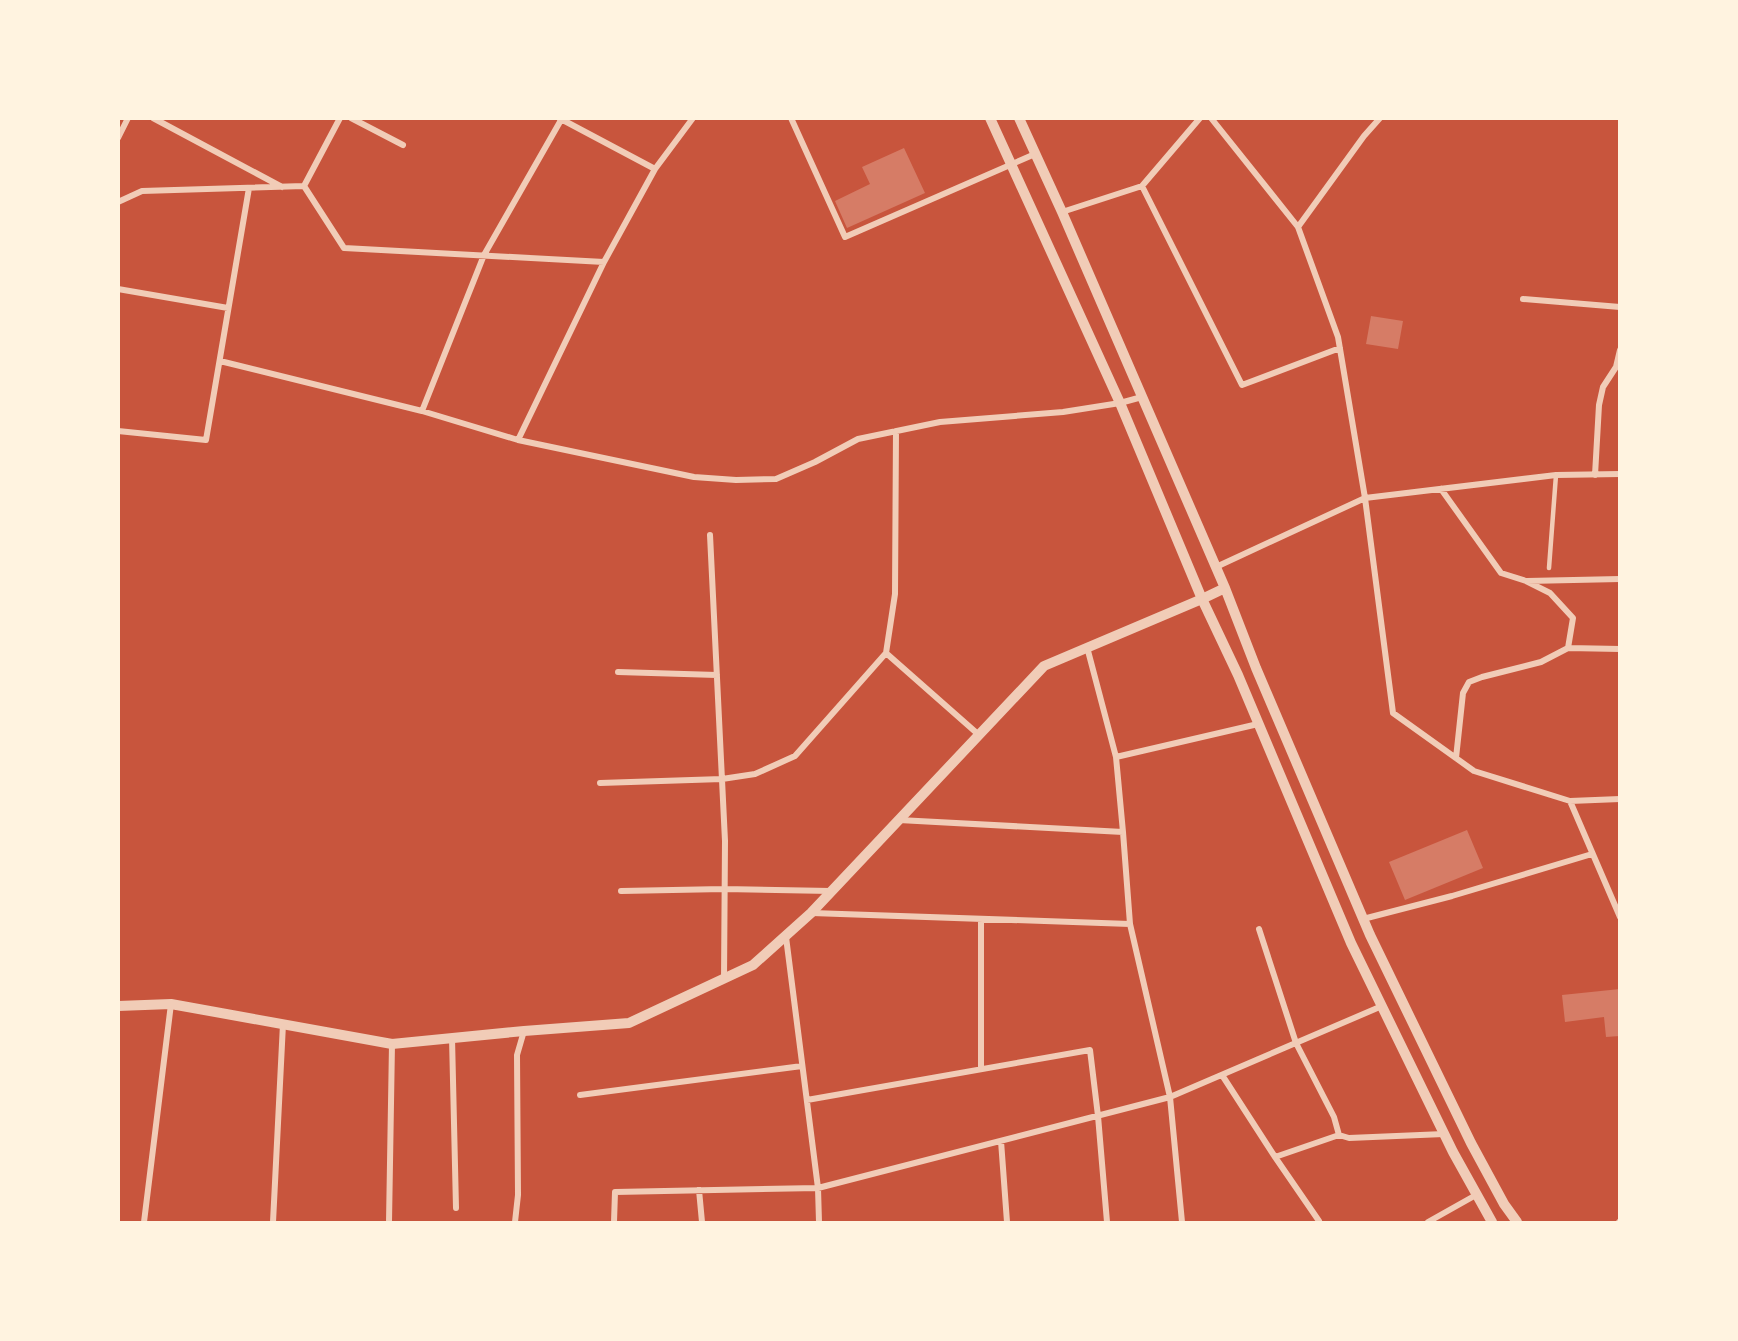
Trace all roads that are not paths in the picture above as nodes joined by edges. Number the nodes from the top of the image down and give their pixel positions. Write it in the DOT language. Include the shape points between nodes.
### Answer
graph roads {
  1 [pos="129,118"];
  2 [pos="153,118"];
  3 [pos="340,118"];
  4 [pos="351,118"];
  5 [pos="693,118"];
  6 [pos="791,118"];
  7 [pos="990,118"];
  8 [pos="1019,118"];
  9 [pos="1200,118"];
  10 [pos="1211,118"];
  11 [pos="1380,118"];
  12 [pos="560,119"];
  13 [pos="118,138"];
  14 [pos="402,145"];
  15 [pos="1035,154"];
  16 [pos="1012,164"];
  17 [pos="656,169"];
  18 [pos="304,186"];
  19 [pos="1142,186"];
  20 [pos="282,187"];
  21 [pos="249,188"];
  22 [pos="118,202"];
  23 [pos="1062,212"];
  24 [pos="1298,227"];
  25 [pos="484,255"];
  26 [pos="604,262"];
  27 [pos="118,290"];
  28 [pos="1523,299"];
  29 [pos="1620,307"];
  30 [pos="228,308"];
  31 [pos="1340,348"];
  32 [pos="1620,350"];
  33 [pos="220,361"];
  34 [pos="1142,397"];
  35 [pos="1120,403"];
  36 [pos="422,411"];
  37 [pos="118,431"];
  38 [pos="896,431"];
  39 [pos="518,440"];
  40 [pos="1620,474"];
  41 [pos="1556,475"];
  42 [pos="1595,475"];
  43 [pos="1441,489"];
  44 [pos="1365,498"];
  45 [pos="711,535"];
  46 [pos="1216,567"];
  47 [pos="1549,568"];
  48 [pos="1620,579"];
  49 [pos="1526,581"];
  50 [pos="1225,588"];
  51 [pos="1202,599"];
  52 [pos="1087,647"];
  53 [pos="1568,648"];
  54 [pos="1620,649"];
  55 [pos="886,653"];
  56 [pos="618,672"];
  57 [pos="717,675"];
  58 [pos="1258,724"];
  59 [pos="979,735"];
  60 [pos="1116,757"];
  61 [pos="1456,758"];
  62 [pos="722,779"];
  63 [pos="600,783"];
  64 [pos="1620,799"];
  65 [pos="1570,801"];
  66 [pos="899,820"];
  67 [pos="1123,832"];
  68 [pos="1592,854"];
  69 [pos="724,889"];
  70 [pos="621,891"];
  71 [pos="832,891"];
  72 [pos="811,913"];
  73 [pos="1620,917"];
  74 [pos="981,919"];
  75 [pos="1363,919"];
  76 [pos="1130,924"];
  77 [pos="1259,929"];
  78 [pos="786,936"];
  79 [pos="724,979"];
  80 [pos="171,1004"];
  81 [pos="118,1006"];
  82 [pos="1382,1006"];
  83 [pos="283,1024"];
  84 [pos="524,1030"];
  85 [pos="452,1038"];
  86 [pos="1296,1043"];
  87 [pos="392,1044"];
  88 [pos="802,1066"];
  89 [pos="981,1069"];
  90 [pos="1222,1075"];
  91 [pos="580,1095"];
  92 [pos="1170,1097"];
  93 [pos="807,1100"];
  94 [pos="1098,1116"];
  95 [pos="1444,1134"];
  96 [pos="1339,1135"];
  97 [pos="1000,1141"];
  98 [pos="1275,1157"];
  99 [pos="818,1188"];
  100 [pos="699,1190"];
  101 [pos="1476,1195"];
  102 [pos="456,1208"];
  103 [pos="1319,1221"];
  104 [pos="144,1222"];
  105 [pos="273,1222"];
  106 [pos="389,1222"];
  107 [pos="515,1222"];
  108 [pos="614,1222"];
  109 [pos="702,1222"];
  110 [pos="819,1222"];
  111 [pos="1007,1222"];
  112 [pos="1107,1222"];
  113 [pos="1182,1222"];
  114 [pos="1428,1222"];
  115 [pos="1492,1222"];
  116 [pos="1516,1222"];
  1 -- 13 [label="street"];
  2 -- 20 [label="street"];
  3 -- 18 [label="street"];
  4 -- 14 [label="street"];
  5 -- 17 [label="street"];
  6 -- 16 [label="street" via="845,237"];
  7 -- 16 [label="street"];
  8 -- 15 [label="street"];
  9 -- 19 [label="street"];
  10 -- 24 [label="street"];
  11 -- 24 [label="street"];
  12 -- 17 [label="street"];
  12 -- 25 [label="street"];
  15 -- 16 [label="street"];
  15 -- 23 [label="street"];
  16 -- 35 [label="street"];
  17 -- 26 [label="street"];
  18 -- 20 [label="street"];
  18 -- 25 [label="street" via="344,248"];
  19 -- 23 [label="street"];
  19 -- 31 [label="street" via="1242,384"];
  20 -- 21 [label="street"];
  21 -- 22 [label="street" via="142,191"];
  21 -- 30 [label="street"];
  23 -- 34 [label="street"];
  24 -- 31 [label="street"];
  25 -- 26 [label="street"];
  25 -- 36 [label="street"];
  26 -- 39 [label="street"];
  27 -- 30 [label="street"];
  28 -- 29 [label="street"];
  30 -- 33 [label="street"];
  31 -- 44 [label="street"];
  32 -- 42 [label="street" via="1599,405"];
  33 -- 36 [label="street"];
  33 -- 37 [label="street" via="206,440"];
  34 -- 35 [label="street"];
  34 -- 46 [label="street"];
  35 -- 38 [label="street" via="940,422"];
  35 -- 51 [label="street"];
  36 -- 39 [label="street"];
  38 -- 39 [label="street" via="858,439 776,479 736,480 694,477"];
  38 -- 55 [label="street" via="895,594"];
  40 -- 42 [label="street"];
  41 -- 42 [label="street"];
  41 -- 43 [label="street"];
  41 -- 47 [label="lane"];
  43 -- 44 [label="street"];
  43 -- 49 [label="street" via="1501,573"];
  44 -- 46 [label="street"];
  44 -- 61 [label="street" via="1393,713"];
  45 -- 57 [label="street"];
  46 -- 50 [label="street"];
  48 -- 49 [label="street"];
  49 -- 53 [label="street" via="1550,593 1573,618"];
  50 -- 51 [label="street"];
  50 -- 75 [label="street"];
  51 -- 52 [label="street"];
  51 -- 58 [label="street"];
  52 -- 59 [label="street" via="1044,666"];
  52 -- 60 [label="street"];
  53 -- 54 [label="street"];
  53 -- 61 [label="street" via="1541,662 1469,682 1463,693"];
  55 -- 59 [label="street"];
  55 -- 62 [label="street" via="795,756 755,774"];
  56 -- 57 [label="street"];
  57 -- 62 [label="street"];
  58 -- 60 [label="street"];
  58 -- 82 [label="street" via="1351,943"];
  59 -- 66 [label="street"];
  60 -- 67 [label="street"];
  61 -- 65 [label="street" via="1474,771"];
  62 -- 63 [label="street"];
  62 -- 69 [label="street"];
  64 -- 65 [label="street"];
  65 -- 68 [label="street"];
  66 -- 67 [label="street"];
  66 -- 71 [label="street"];
  67 -- 76 [label="street"];
  68 -- 73 [label="street"];
  68 -- 75 [label="street"];
  69 -- 70 [label="street"];
  69 -- 71 [label="street"];
  69 -- 79 [label="street"];
  71 -- 72 [label="street"];
  72 -- 74 [label="street"];
  72 -- 78 [label="street"];
  74 -- 76 [label="street"];
  74 -- 89 [label="street"];
  75 -- 116 [label="street" via="1471,1143"];
  76 -- 92 [label="street"];
  77 -- 86 [label="street"];
  78 -- 79 [label="street" via="753,965"];
  78 -- 88 [label="street"];
  79 -- 84 [label="street" via="629,1023"];
  80 -- 81 [label="street"];
  80 -- 83 [label="street"];
  80 -- 104 [label="street"];
  82 -- 86 [label="street"];
  82 -- 95 [label="street"];
  83 -- 87 [label="street"];
  83 -- 105 [label="street"];
  84 -- 85 [label="street"];
  84 -- 107 [label="street" via="517,1055"];
  85 -- 87 [label="street"];
  85 -- 102 [label="street"];
  86 -- 90 [label="street"];
  86 -- 96 [label="street" via="1334,1117"];
  87 -- 106 [label="street"];
  88 -- 91 [label="street"];
  88 -- 93 [label="street"];
  89 -- 93 [label="street"];
  89 -- 94 [label="street" via="1090,1050"];
  90 -- 92 [label="street"];
  90 -- 98 [label="street"];
  92 -- 94 [label="street"];
  92 -- 113 [label="street"];
  93 -- 99 [label="street"];
  94 -- 97 [label="street"];
  94 -- 112 [label="street"];
  95 -- 96 [label="street" via="1349,1138"];
  95 -- 101 [label="street"];
  96 -- 98 [label="street"];
  97 -- 99 [label="street"];
  97 -- 111 [label="street"];
  98 -- 103 [label="street"];
  99 -- 100 [label="street"];
  99 -- 110 [label="street"];
  100 -- 108 [label="street" via="615,1192"];
  100 -- 109 [label="street"];
  101 -- 114 [label="street"];
  101 -- 115 [label="street"];
}
